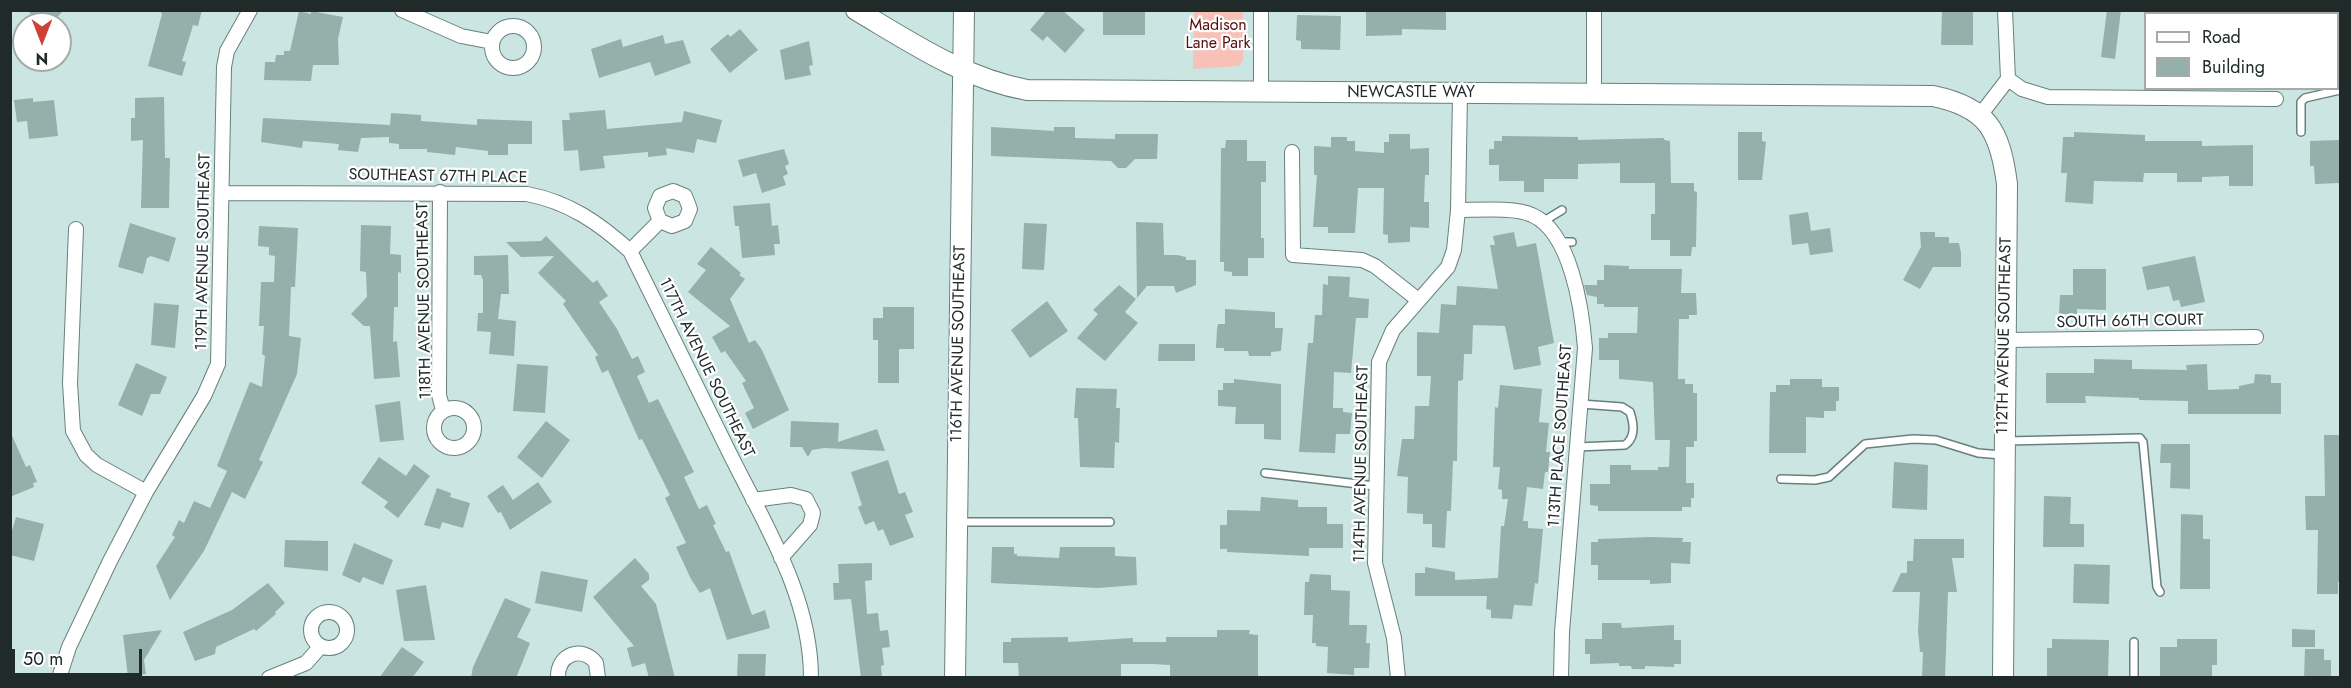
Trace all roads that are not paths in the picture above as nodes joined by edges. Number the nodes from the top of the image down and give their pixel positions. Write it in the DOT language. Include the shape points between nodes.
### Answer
graph roads {
  1 [pos="250,10"];
  2 [pos="402,10"];
  3 [pos="856,10"];
  4 [pos="964,10"];
  5 [pos="1261,10"];
  6 [pos="1594,10"];
  7 [pos="2005,10"];
  8 [pos="492,42"];
  9 [pos="963,72"];
  10 [pos="2008,79"];
  11 [pos="2340,90"];
  12 [pos="1261,92"];
  13 [pos="1460,93"];
  14 [pos="1594,93"];
  15 [pos="2276,99"];
  16 [pos="1981,114"];
  17 [pos="2301,132"];
  18 [pos="1292,152"];
  19 [pos="440,192"];
  20 [pos="222,193"];
  21 [pos="1458,210"];
  22 [pos="1562,210"];
  23 [pos="660,221"];
  24 [pos="1544,221"];
  25 [pos="76,229"];
  26 [pos="630,251"];
  27 [pos="1417,299"];
  28 [pos="2256,337"];
  29 [pos="2005,340"];
  30 [pos="1581,404"];
  31 [pos="443,410"];
  32 [pos="1577,447"];
  33 [pos="2004,448"];
  34 [pos="1265,473"];
  35 [pos="1781,479"];
  36 [pos="1375,486"];
  37 [pos="146,492"];
  38 [pos="753,500"];
  39 [pos="957,522"];
  40 [pos="1110,522"];
  41 [pos="781,558"];
  42 [pos="2160,592"];
  43 [pos="2134,642"];
  44 [pos="321,646"];
  45 [pos="59,678"];
  46 [pos="269,678"];
  47 [pos="558,678"];
  48 [pos="598,678"];
  49 [pos="811,678"];
  50 [pos="955,678"];
  51 [pos="1398,678"];
  52 [pos="1561,678"];
  53 [pos="2002,678"];
  54 [pos="2134,678"];
  1 -- 20 [label="street, 119TH AVENUE SOUTHEAST" via="227,51 224,67"];
  2 -- 8 [label="street" via="461,36"];
  3 -- 9 [label="main road, NEWCASTLE WAY"];
  4 -- 9 [label="main road, 116TH AVENUE SOUTHEAST"];
  5 -- 12 [label="street"];
  6 -- 14 [label="street"];
  7 -- 10 [label="street"];
  8 -- 8 [label="street" via="495,59 508,68 528,62 539,47 518,26 504,27"];
  9 -- 12 [label="main road, NEWCASTLE WAY" via="1027,90"];
  9 -- 39 [label="main road, 116TH AVENUE SOUTHEAST"];
  10 -- 15 [label="street" via="2034,94 2059,98"];
  10 -- 16 [label="street"];
  11 -- 17 [label="lane" via="2304,98"];
  12 -- 13 [label="main road, NEWCASTLE WAY"];
  13 -- 14 [label="main road, NEWCASTLE WAY"];
  13 -- 21 [label="street, 114TH AVENUE SOUTHEAST"];
  14 -- 16 [label="main road, NEWCASTLE WAY" via="1933,96 1955,100"];
  16 -- 29 [label="main road, 112TH AVENUE SOUTHEAST" via="1999,144 2007,184"];
  18 -- 27 [label="street" via="1293,255 1362,260"];
  19 -- 20 [label="street, SOUTHEAST 67TH PLACE"];
  19 -- 26 [label="street, SOUTHEAST 67TH PLACE" via="547,198 576,209"];
  19 -- 31 [label="street, 118TH AVENUE SOUTHEAST" via="439,395"];
  20 -- 37 [label="street, 119TH AVENUE SOUTHEAST" via="218,364 204,396"];
  21 -- 24 [label="street" via="1521,212"];
  21 -- 27 [label="street, 114TH AVENUE SOUTHEAST" via="1448,267"];
  22 -- 24 [label="lane"];
  23 -- 26 [label="street"];
  24 -- 30 [label="street, 113TH PLACE SOUTHEAST" via="1566,242 1584,329"];
  25 -- 37 [label="street" via="70,383 73,431 86,455 97,465"];
  26 -- 38 [label="street, 117TH AVENUE SOUTHEAST"];
  27 -- 36 [label="street, 114TH AVENUE SOUTHEAST" via="1393,330 1378,362"];
  28 -- 29 [label="street, SOUTH 66TH COURT"];
  29 -- 33 [label="main road, 112TH AVENUE SOUTHEAST"];
  30 -- 32 [label="street, 113TH PLACE SOUTHEAST"];
  30 -- 32 [label="lane" via="1622,407 1630,412 1633,434 1625,445"];
  32 -- 52 [label="street, 113TH PLACE SOUTHEAST"];
  33 -- 35 [label="lane" via="1978,453 1936,440 1913,439 1865,444 1829,477"];
  33 -- 42 [label="lane" via="2140,438"];
  33 -- 53 [label="main road, 112TH AVENUE SOUTHEAST"];
  34 -- 36 [label="lane"];
  36 -- 51 [label="street, 114TH AVENUE SOUTHEAST" via="1375,563 1394,639"];
  37 -- 45 [label="street, 119TH AVENUE SOUTHEAST" via="73,638"];
  38 -- 41 [label="street, 117TH AVENUE SOUTHEAST"];
  38 -- 41 [label="street" via="791,495 806,499 813,513 810,525"];
  39 -- 40 [label="lane"];
  39 -- 50 [label="main road, 116TH AVENUE SOUTHEAST"];
  41 -- 49 [label="street, 117TH AVENUE SOUTHEAST" via="804,616"];
  43 -- 54 [label="lane"];
  44 -- 46 [label="street" via="306,663"];
  47 -- 48 [label="street" via="560,662 578,653 586,654 596,663"];
}
